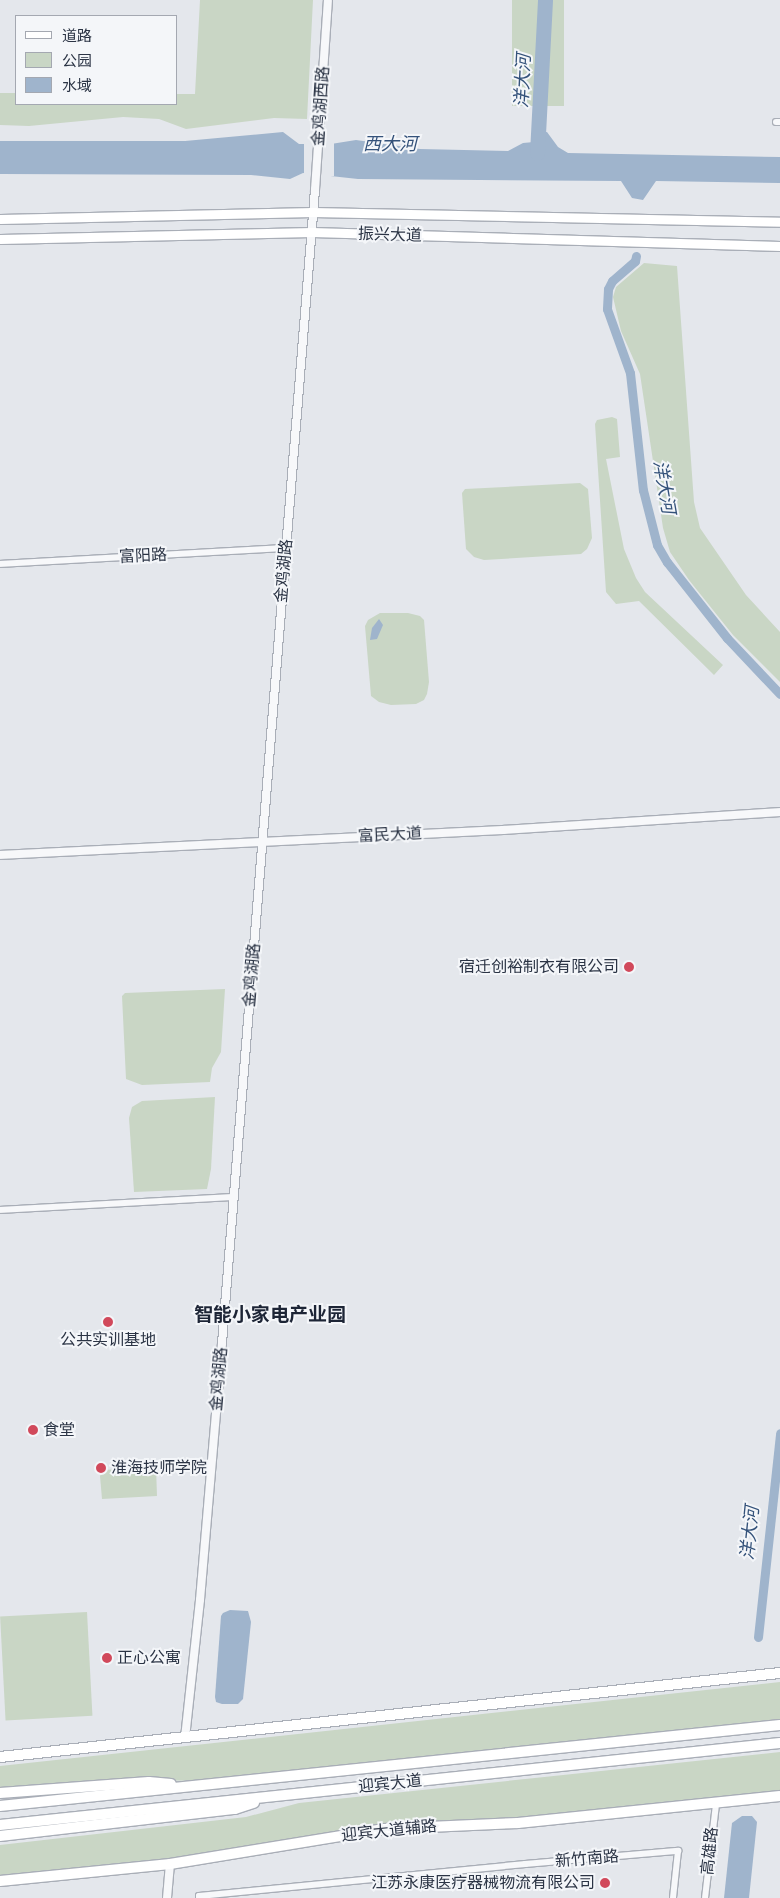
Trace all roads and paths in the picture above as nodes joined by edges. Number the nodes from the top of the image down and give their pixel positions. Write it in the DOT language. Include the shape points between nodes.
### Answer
graph roads {
  1 [pos="328,0"];
  2 [pos="313,212"];
  3 [pos="0,219"];
  4 [pos="780,222"];
  5 [pos="312,232"];
  6 [pos="0,239"];
  7 [pos="780,246"];
  8 [pos="286,548"];
  9 [pos="0,564"];
  10 [pos="780,812"];
  11 [pos="263,841"];
  12 [pos="0,855"];
  13 [pos="234,1197"];
  14 [pos="0,1210"];
  15 [pos="780,1673"];
  16 [pos="780,1725"];
  17 [pos="184,1738"];
  18 [pos="780,1743"];
  19 [pos="0,1757"];
  20 [pos="192,1786"];
  21 [pos="0,1793"];
  22 [pos="278,1796"];
  23 [pos="780,1796"];
  24 [pos="716,1804"];
  25 [pos="0,1806"];
  26 [pos="0,1825"];
  27 [pos="0,1836"];
  28 [pos="170,1864"];
  29 [pos="0,1881"];
  30 [pos="167,1898"];
  31 [pos="199,1898"];
  32 [pos="673,1898"];
  33 [pos="705,1898"];
  1 -- 2 [label="street, 金鸡湖西路"];
  2 -- 3 [label="main road, 振兴大道"];
  2 -- 4 [label="main road, 振兴大道"];
  2 -- 5 [label="street, 金鸡湖路"];
  5 -- 6 [label="main road, 振兴大道"];
  5 -- 7 [label="main road, 振兴大道"];
  5 -- 8 [label="street, 金鸡湖路"];
  8 -- 9 [label="street, 富阳路"];
  8 -- 11 [label="street, 金鸡湖路"];
  10 -- 11 [label="street, 富民大道"];
  11 -- 12 [label="street, 富民大道"];
  11 -- 13 [label="street, 金鸡湖路"];
  13 -- 14 [label="street"];
  13 -- 17 [label="street, 金鸡湖路" via="200,1600"];
  15 -- 17 [label="main road"];
  16 -- 20 [label="main road, 迎宾大道"];
  17 -- 19 [label="main road"];
  18 -- 22 [label="main road, 迎宾大道"];
  20 -- 21 [label="main road" via="149,1782"];
  20 -- 25 [label="main road, 迎宾大道"];
  22 -- 26 [label="main road, 迎宾大道"];
  22 -- 27 [label="main road" via="235,1809"];
  23 -- 24 [label="main road, 迎宾大道辅路"];
  24 -- 28 [label="main road, 迎宾大道辅路" via="518,1823 384,1829"];
  24 -- 33 [label="street, 高雄路"];
  28 -- 29 [label="main road, 迎宾大道辅路"];
  28 -- 30 [label="street"];
  31 -- 32 [label="street, 新竹南路" via="678,1851"];
}
